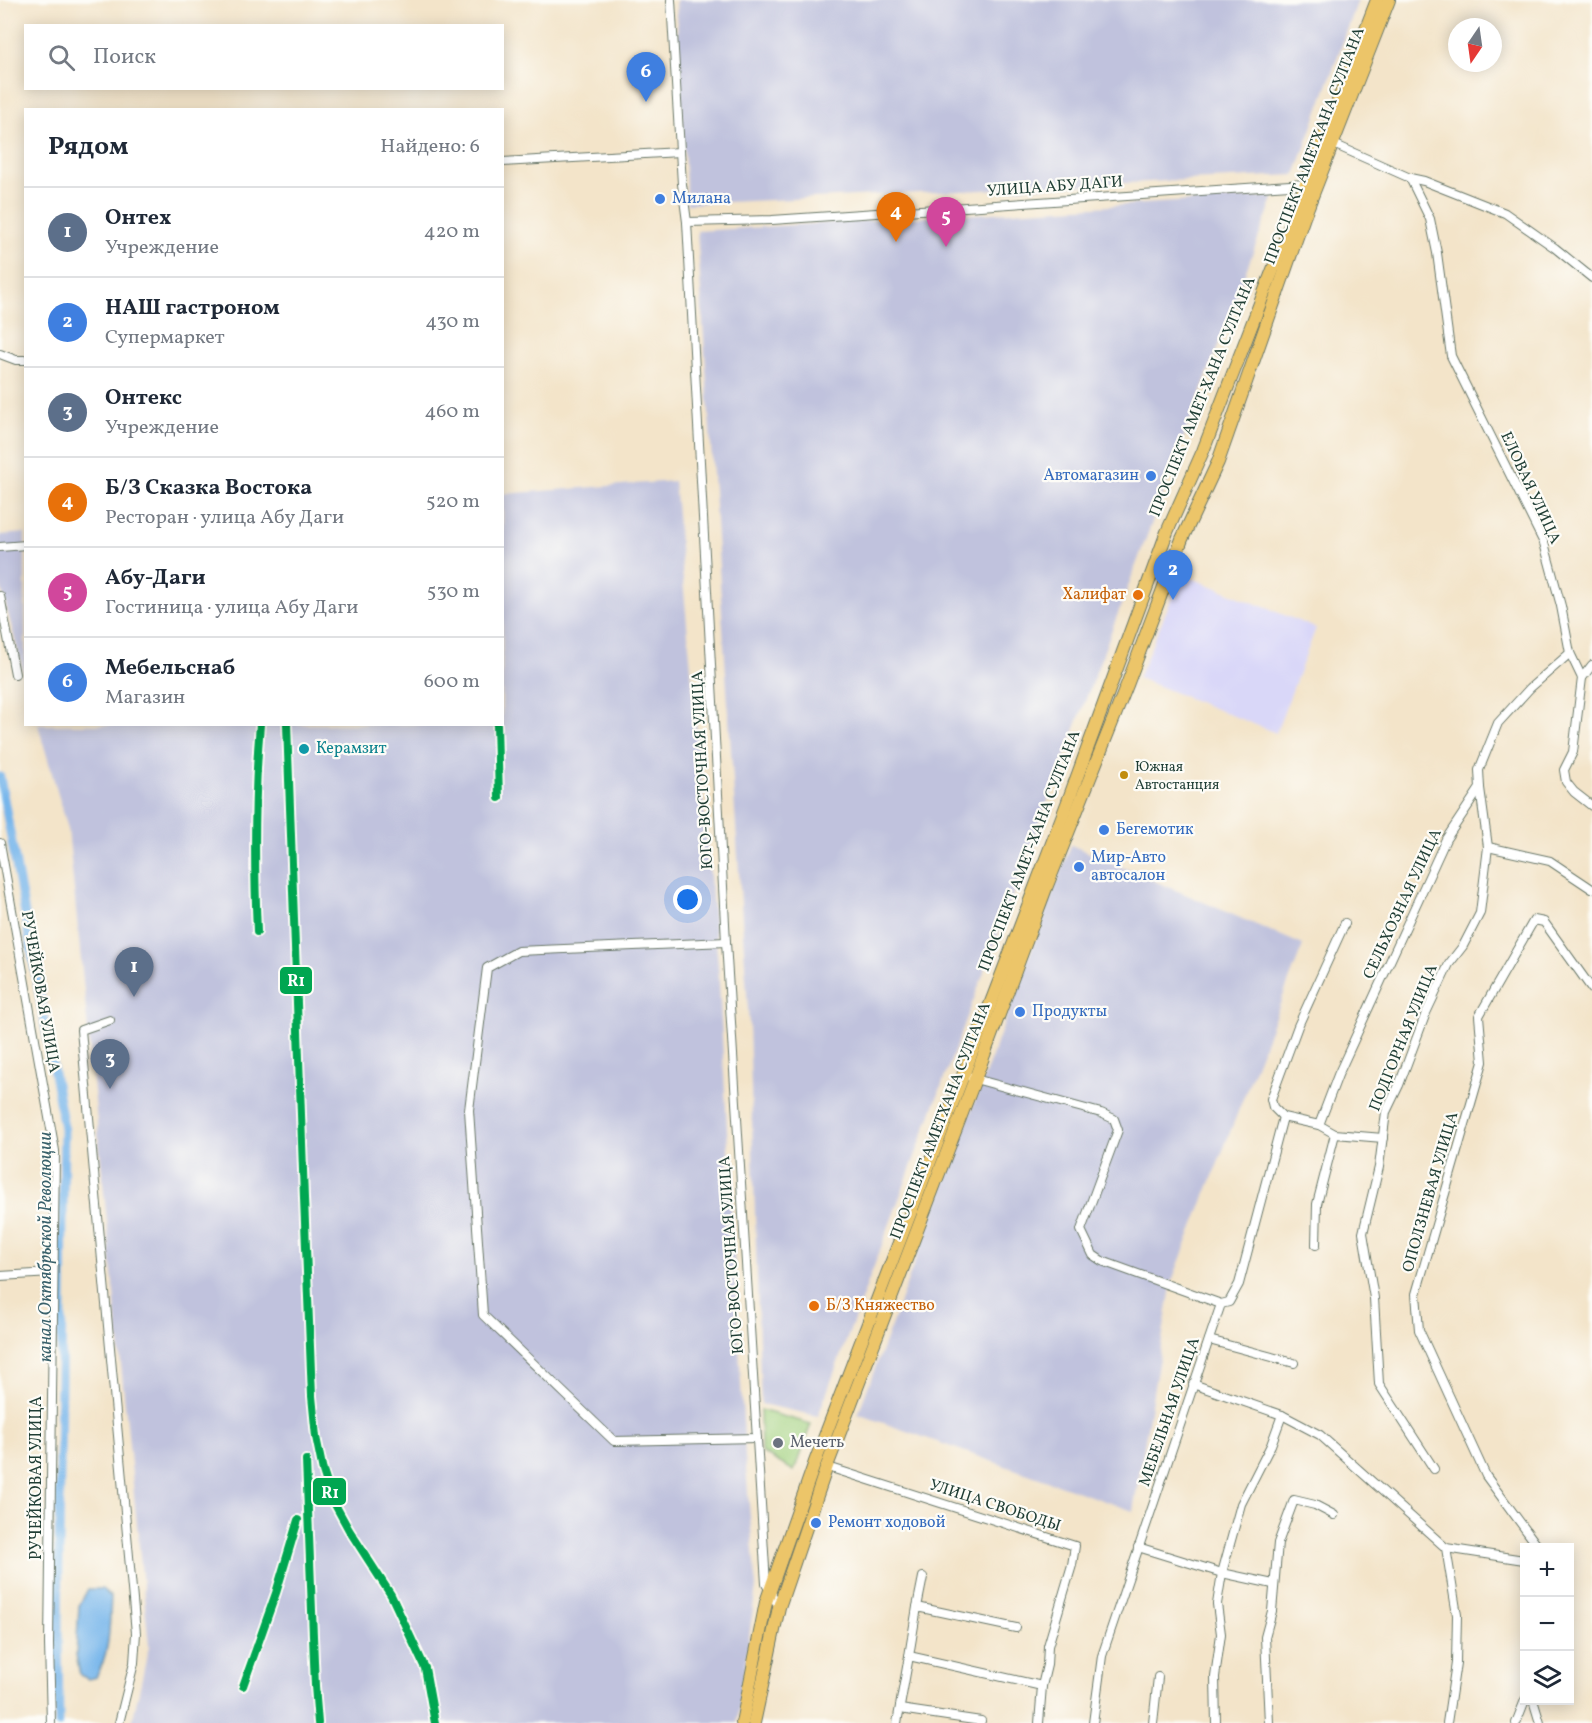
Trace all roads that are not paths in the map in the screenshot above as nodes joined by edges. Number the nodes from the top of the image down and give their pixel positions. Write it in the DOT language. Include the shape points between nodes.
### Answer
graph roads {
  1 [pos="671,0"];
  2 [pos="1377,0"];
  3 [pos="1389,0"];
  4 [pos="1327,142"];
  5 [pos="680,152"];
  6 [pos="504,162"];
  7 [pos="1410,178"];
  8 [pos="1309,188"];
  9 [pos="687,222"];
  10 [pos="1592,278"];
  11 [pos="0,354"];
  12 [pos="24,360"];
  13 [pos="24,545"];
  14 [pos="0,547"];
  15 [pos="0,596"];
  16 [pos="1570,653"];
  17 [pos="1592,665"];
  18 [pos="15,674"];
  19 [pos="1582,678"];
  20 [pos="1480,788"];
  21 [pos="1592,806"];
  22 [pos="0,843"];
  23 [pos="1488,847"];
  24 [pos="1592,889"];
  25 [pos="1345,923"];
  26 [pos="726,942"];
  27 [pos="1592,989"];
  28 [pos="110,1020"];
  29 [pos="969,1077"];
  30 [pos="1282,1118"];
  31 [pos="1319,1125"];
  32 [pos="1335,1134"];
  33 [pos="1383,1138"];
  34 [pos="1316,1245"];
  35 [pos="52,1273"];
  36 [pos="0,1276"];
  37 [pos="1221,1304"];
  38 [pos="1209,1340"];
  39 [pos="1294,1363"];
  40 [pos="1193,1384"];
  41 [pos="1282,1415"];
  42 [pos="757,1438"];
  43 [pos="814,1462"];
  44 [pos="827,1466"];
  45 [pos="1434,1468"];
  46 [pos="1334,1515"];
  47 [pos="1535,1543"];
  48 [pos="1138,1547"];
  49 [pos="1446,1548"];
  50 [pos="1520,1559"];
  51 [pos="1222,1573"];
  52 [pos="923,1577"];
  53 [pos="1273,1584"];
  54 [pos="770,1590"];
  55 [pos="779,1607"];
  56 [pos="917,1607"];
  57 [pos="1016,1628"];
  58 [pos="909,1656"];
  59 [pos="1158,1677"];
  60 [pos="1042,1686"];
  61 [pos="1523,1705"];
  62 [pos="1534,1705"];
  63 [pos="900,1709"];
  64 [pos="981,1721"];
  65 [pos="51,1723"];
  66 [pos="119,1723"];
  67 [pos="742,1723"];
  68 [pos="754,1723"];
  69 [pos="897,1723"];
  70 [pos="1039,1723"];
  71 [pos="1093,1723"];
  72 [pos="1153,1723"];
  73 [pos="1216,1723"];
  74 [pos="1269,1723"];
  75 [pos="1447,1723"];
  76 [pos="1516,1723"];
  77 [pos="1540,1723"];
  1 -- 5 [label="street, ЮГО-ВОСТОЧНАЯ УЛИЦА"];
  2 -- 4 [label="main road, ПРОСПЕКТ АМЕТ-ХАНА СУЛТАНА"];
  3 -- 4 [label="main road, ПРОСПЕКТ АМЕТХАНА СУЛТАНА"];
  4 -- 7 [label="street"];
  4 -- 8 [label="main road, ПРОСПЕКТ АМЕТ-ХАНА СУЛТАНА"];
  5 -- 6 [label="street"];
  5 -- 9 [label="street, ЮГО-ВОСТОЧНАЯ УЛИЦА"];
  7 -- 10 [label="street" via="1505,213"];
  7 -- 16 [label="street, ЕЛОВАЯ УЛИЦА" via="1430,219 1451,356 1544,543"];
  8 -- 9 [label="street, УЛИЦА АБУ ДАГИ"];
  8 -- 29 [label="main road, ПРОСПЕКТ АМЕТ-ХАНА СУЛТАНА" via="1167,532"];
  8 -- 29 [label="main road, ПРОСПЕКТ АМЕТХАНА СУЛТАНА" via="1218,462 1182,539"];
  9 -- 26 [label="street, ЮГО-ВОСТОЧНАЯ УЛИЦА"];
  11 -- 12 [label="street"];
  13 -- 14 [label="street"];
  15 -- 18 [label="street"];
  16 -- 19 [label="street, ЕЛОВАЯ УЛИЦА"];
  16 -- 20 [label="street, СЕЛЬХОЗНАЯ УЛИЦА" via="1498,723 1479,770"];
  17 -- 19 [label="street"];
  19 -- 21 [label="street" via="1573,752 1564,770 1566,782"];
  20 -- 23 [label="street, ПОДГОРНАЯ УЛИЦА"];
  20 -- 31 [label="street, СЕЛЬХОЗНАЯ УЛИЦА" via="1446,839"];
  22 -- 35 [label="street, РУЧЕЙКОВАЯ УЛИЦА" via="55,1151"];
  23 -- 24 [label="street" via="1550,861"];
  23 -- 33 [label="street, ПОДГОРНАЯ УЛИЦА" via="1480,913 1426,1012 1386,1112"];
  25 -- 30 [label="street" via="1298,1026 1271,1099"];
  26 -- 42 [label="street, ЮГО-ВОСТОЧНАЯ УЛИЦА"];
  26 -- 42 [label="street" via="518,951 487,968 469,1110 483,1315 614,1441"];
  27 -- 47 [label="street, ОПОЛЗНЕВАЯ УЛИЦА" via="1544,922 1534,920 1479,1016 1483,1062 1416,1294 1419,1330 1486,1476"];
  28 -- 66 [label="street" via="81,1030 136,1633 134,1663"];
  29 -- 37 [label="street" via="1114,1119 1118,1130 1081,1230 1092,1255"];
  29 -- 43 [label="main road, ПРОСПЕКТ АМЕТ-ХАНА СУЛТАНА"];
  29 -- 44 [label="main road, ПРОСПЕКТ АМЕТХАНА СУЛТАНА"];
  30 -- 31 [label="street"];
  30 -- 37 [label="street, МЕБЕЛЬНАЯ УЛИЦА" via="1239,1284 1229,1302"];
  31 -- 32 [label="street"];
  32 -- 33 [label="street"];
  32 -- 34 [label="street" via="1317,1204"];
  33 -- 45 [label="street, ПОДГОРНАЯ УЛИЦА" via="1364,1233 1374,1298 1379,1384"];
  35 -- 36 [label="street"];
  35 -- 65 [label="street, РУЧЕЙКОВАЯ УЛИЦА"];
  37 -- 38 [label="street, МЕБЕЛЬНАЯ УЛИЦА"];
  38 -- 39 [label="street"];
  38 -- 40 [label="street, МЕБЕЛЬНАЯ УЛИЦА"];
  40 -- 41 [label="street"];
  40 -- 48 [label="street, МЕБЕЛЬНАЯ УЛИЦА"];
  41 -- 49 [label="street" via="1320,1435"];
  41 -- 51 [label="street" via="1241,1504"];
  42 -- 54 [label="street, ЮГО-ВОСТОЧНАЯ УЛИЦА" via="766,1584"];
  43 -- 44 [label="street, УЛИЦА СВОБОДЫ"];
  43 -- 54 [label="main road, ПРОСПЕКТ АМЕТ-ХАНА СУЛТАНА"];
  44 -- 55 [label="main road, ПРОСПЕКТ АМЕТХАНА СУЛТАНА"];
  44 -- 60 [label="street, УЛИЦА СВОБОДЫ" via="1075,1546 1048,1646"];
  46 -- 53 [label="street" via="1294,1500 1278,1543"];
  48 -- 51 [label="street"];
  48 -- 71 [label="street, МЕБЕЛЬНАЯ УЛИЦА" via="1102,1656"];
  49 -- 50 [label="street"];
  49 -- 75 [label="street" via="1457,1615 1456,1664"];
  51 -- 53 [label="street"];
  51 -- 73 [label="street" via="1217,1604 1221,1634 1215,1677"];
  52 -- 56 [label="street"];
  53 -- 74 [label="street" via="1272,1611 1265,1637"];
  54 -- 55 [label="street, ЮГО-ВОСТОЧНАЯ УЛИЦА"];
  54 -- 67 [label="main road, ПРОСПЕКТ АМЕТ-ХАНА СУЛТАНА"];
  55 -- 68 [label="main road, ПРОСПЕКТ АМЕТХАНА СУЛТАНА"];
  56 -- 57 [label="street"];
  56 -- 58 [label="street"];
  58 -- 60 [label="street"];
  58 -- 63 [label="street"];
  59 -- 72 [label="street"];
  60 -- 70 [label="street"];
  61 -- 76 [label="street"];
  62 -- 77 [label="street"];
  63 -- 64 [label="street"];
  63 -- 69 [label="street"];
}
